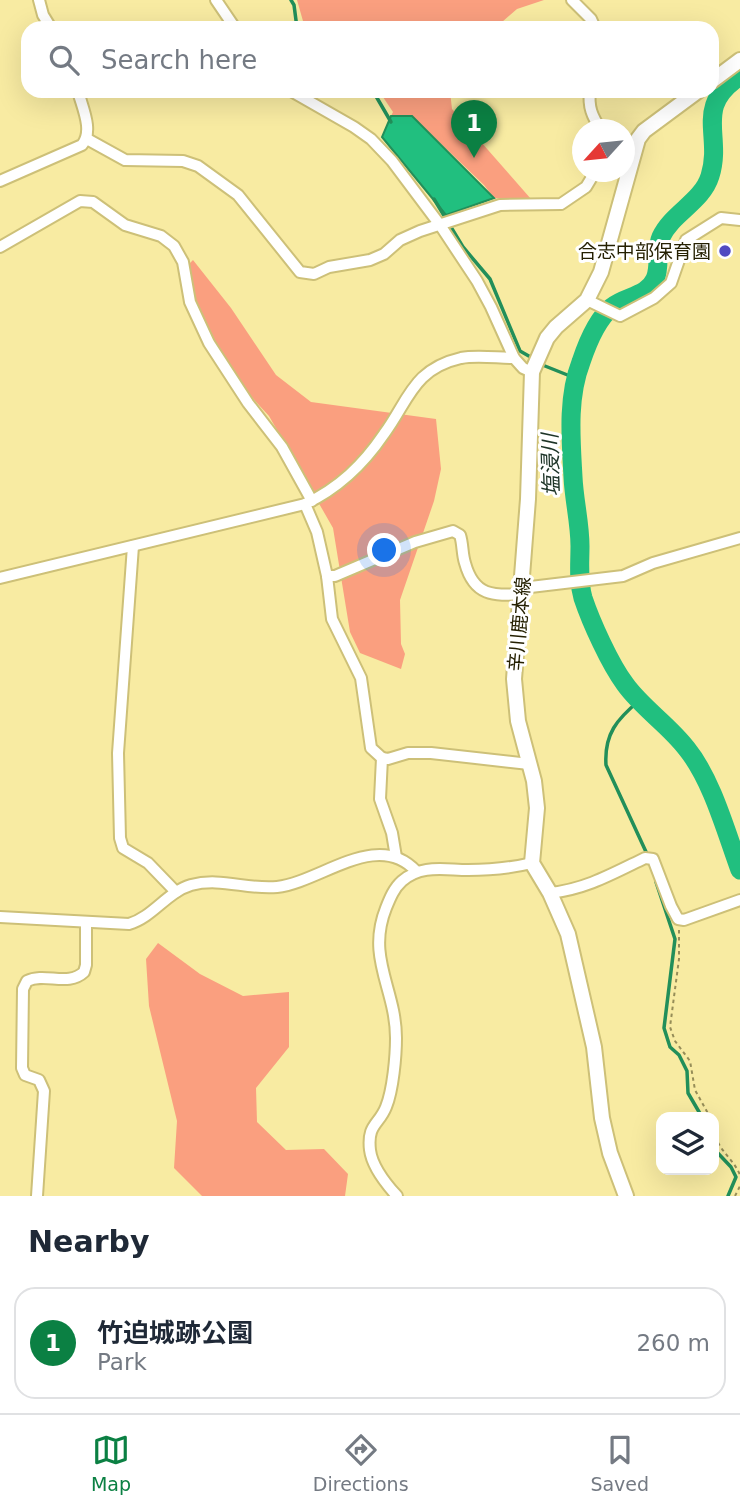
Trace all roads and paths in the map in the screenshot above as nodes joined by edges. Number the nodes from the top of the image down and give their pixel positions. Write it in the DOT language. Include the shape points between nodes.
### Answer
graph roads {
  1 [pos="39,0"];
  2 [pos="216,0"];
  3 [pos="572,0"];
  4 [pos="47,21"];
  5 [pos="230,21"];
  6 [pos="592,21"];
  7 [pos="740,60"];
  8 [pos="719,76"];
  9 [pos="80,98"];
  10 [pos="304,98"];
  11 [pos="589,98"];
  12 [pos="689,98"];
  13 [pos="594,119"];
  14 [pos="635,136"];
  15 [pos="87,139"];
  16 [pos="0,181"];
  17 [pos="589,182"];
  18 [pos="622,182"];
  19 [pos="740,220"];
  20 [pos="440,225"];
  21 [pos="0,247"];
  22 [pos="587,300"];
  23 [pos="514,358"];
  24 [pos="535,364"];
  25 [pos="309,503"];
  26 [pos="740,538"];
  27 [pos="133,546"];
  28 [pos="327,576"];
  29 [pos="0,578"];
  30 [pos="522,591"];
  31 [pos="382,758"];
  32 [pos="529,765"];
  33 [pos="396,857"];
  34 [pos="532,863"];
  35 [pos="416,871"];
  36 [pos="176,892"];
  37 [pos="550,893"];
  38 [pos="740,900"];
  39 [pos="0,917"];
  40 [pos="678,919"];
  41 [pos="86,923"];
  42 [pos="707,1112"];
  43 [pos="719,1147"];
  44 [pos="740,1175"];
  45 [pos="740,1186"];
  46 [pos="37,1196"];
  47 [pos="397,1196"];
  48 [pos="626,1196"];
  49 [pos="735,1196"];
  1 -- 4 [label="street"];
  2 -- 5 [label="street"];
  3 -- 6 [label="street"];
  7 -- 8 [label="main road"];
  9 -- 15 [label="street"];
  10 -- 20 [label="street" via="371,139"];
  11 -- 13 [label="street"];
  12 -- 14 [label="main road"];
  15 -- 16 [label="street"];
  15 -- 20 [label="street" via="125,160 198,166 238,195 300,272 308,275 370,260 400,240"];
  17 -- 20 [label="street" via="561,204 500,205"];
  18 -- 22 [label="main road" via="601,272"];
  19 -- 22 [label="street" via="721,218 686,240 671,283 620,316"];
  20 -- 23 [label="street" via="482,289"];
  21 -- 25 [label="street" via="80,201 93,202 125,225 170,241 183,262 190,302 209,342 282,447"];
  22 -- 24 [label="main road" via="556,327"];
  23 -- 24 [label="street" via="523,368"];
  23 -- 25 [label="street" via="463,358 423,375 356,470"];
  24 -- 30 [label="main road, 辛川鹿本線"];
  25 -- 27 [label="street"];
  25 -- 28 [label="street"];
  26 -- 30 [label="street" via="623,576"];
  27 -- 29 [label="street"];
  27 -- 36 [label="street" via="118,753 120,838 123,848 148,863"];
  28 -- 30 [label="street" via="453,531 460,535 465,562 479,589 498,596"];
  28 -- 31 [label="street" via="332,619 361,678 370,748"];
  30 -- 32 [label="main road, 辛川鹿本線" via="514,679"];
  31 -- 32 [label="street" via="431,753"];
  31 -- 33 [label="street" via="380,799"];
  32 -- 34 [label="main road, 辛川鹿本線" via="537,808"];
  33 -- 35 [label="street"];
  33 -- 36 [label="street" via="360,858 286,886 207,882"];
  34 -- 35 [label="street" via="508,869"];
  34 -- 37 [label="main road"];
  35 -- 47 [label="street" via="390,896 377,934 395,1015 396,1041 386,1109 373,1124 370,1153"];
  36 -- 41 [label="street" via="141,921"];
  37 -- 40 [label="street" via="574,890 645,858 653,859"];
  37 -- 48 [label="main road" via="568,934 594,1047 610,1153"];
  38 -- 40 [label="street"];
  39 -- 41 [label="street"];
  40 -- 42 [label="path" via="681,935 670,1027 690,1061 695,1090"];
  41 -- 46 [label="street" via="84,972 71,980 34,977 23,989 22,1068 25,1075 39,1080 44,1091"];
  43 -- 44 [label="path"];
  45 -- 49 [label="path"];
}
